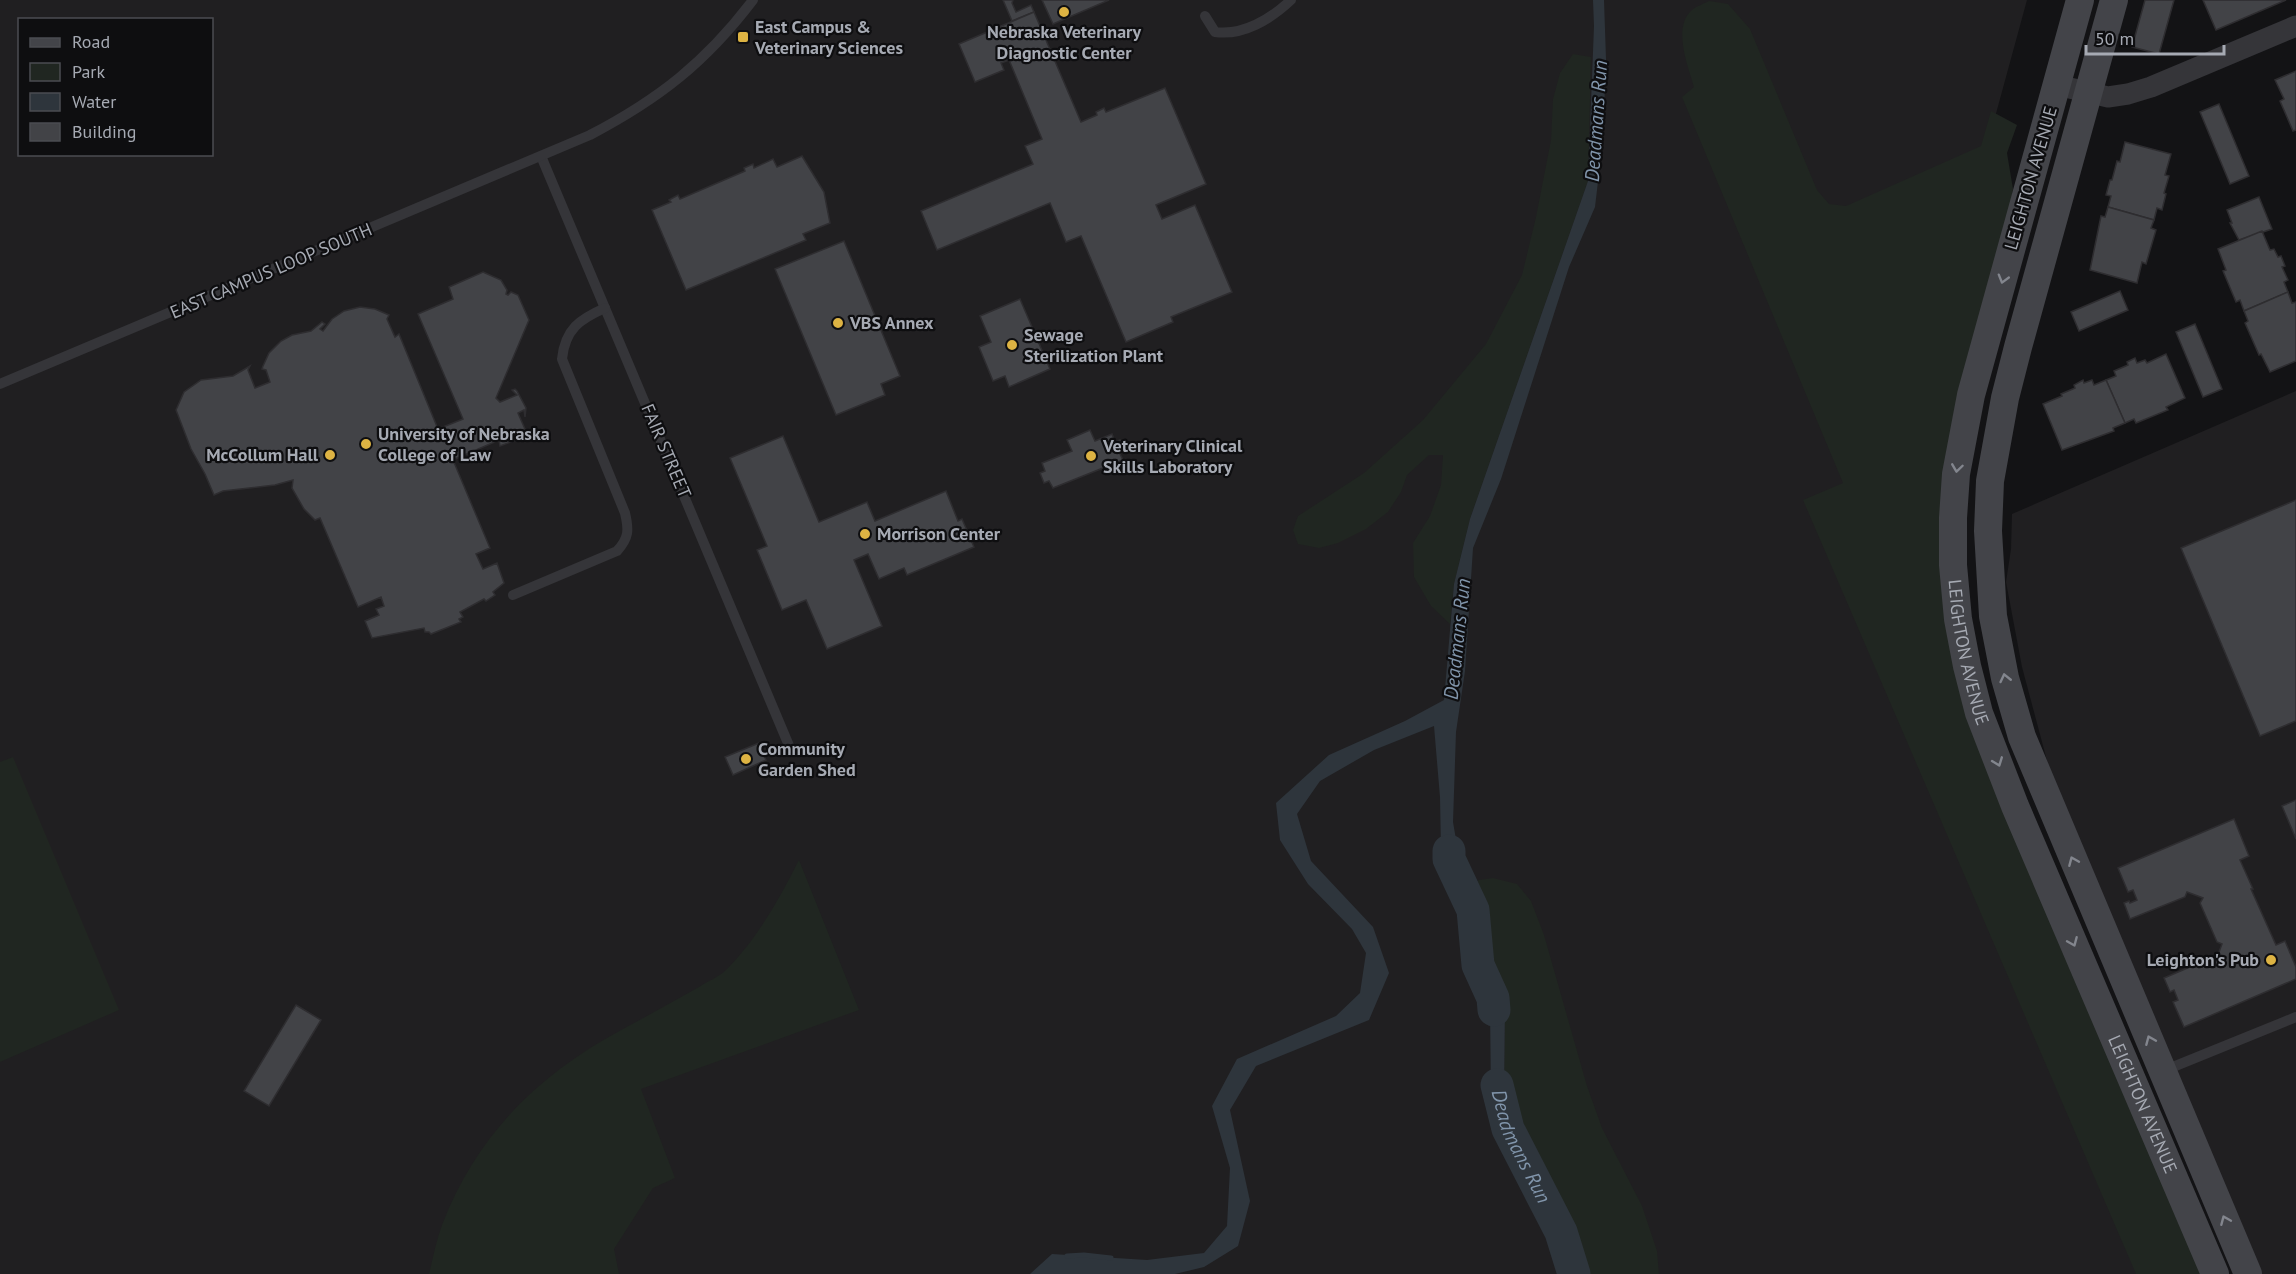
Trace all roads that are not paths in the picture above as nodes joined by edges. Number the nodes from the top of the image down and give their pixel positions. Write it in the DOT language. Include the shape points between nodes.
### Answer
graph roads {
  1 [pos="753,0"];
  2 [pos="1291,0"];
  3 [pos="2080,0"];
  4 [pos="2114,0"];
  5 [pos="1205,16"];
  6 [pos="2296,26"];
  7 [pos="2057,85"];
  8 [pos="2088,93"];
  9 [pos="541,156"];
  10 [pos="606,309"];
  11 [pos="0,384"];
  12 [pos="513,595"];
  13 [pos="790,748"];
  14 [pos="2296,1017"];
  15 [pos="2163,1071"];
  16 [pos="2215,1274"];
  17 [pos="2248,1274"];
  1 -- 9 [label="lane, EAST CAMPUS LOOP SOUTH" via="694,67 659,93 622,118"];
  2 -- 5 [label="lane" via="1269,17 1235,32 1215,32"];
  3 -- 7 [label="main road, LEIGHTON AVENUE"];
  4 -- 8 [label="main road, LEIGHTON AVENUE"];
  6 -- 8 [label="street" via="2151,87 2108,97"];
  7 -- 8 [label="street"];
  7 -- 16 [label="main road, LEIGHTON AVENUE, one-way" via="1963,434 1953,518 1958,619 1979,712 2015,806"];
  15 -- 8 [label="main road, LEIGHTON AVENUE, one-way" via="2022,737 1992,607 1988,531 1997,440 2018,347"];
  9 -- 10 [label="lane, FAIR STREET"];
  9 -- 11 [label="lane, EAST CAMPUS LOOP SOUTH"];
  10 -- 12 [label="lane" via="586,317 574,328 567,336 562,359 625,513 627,538 616,551"];
  10 -- 13 [label="lane, FAIR STREET"];
  14 -- 15 [label="lane"];
  17 -- 15 [label="main road, LEIGHTON AVENUE, one-way"];
}
